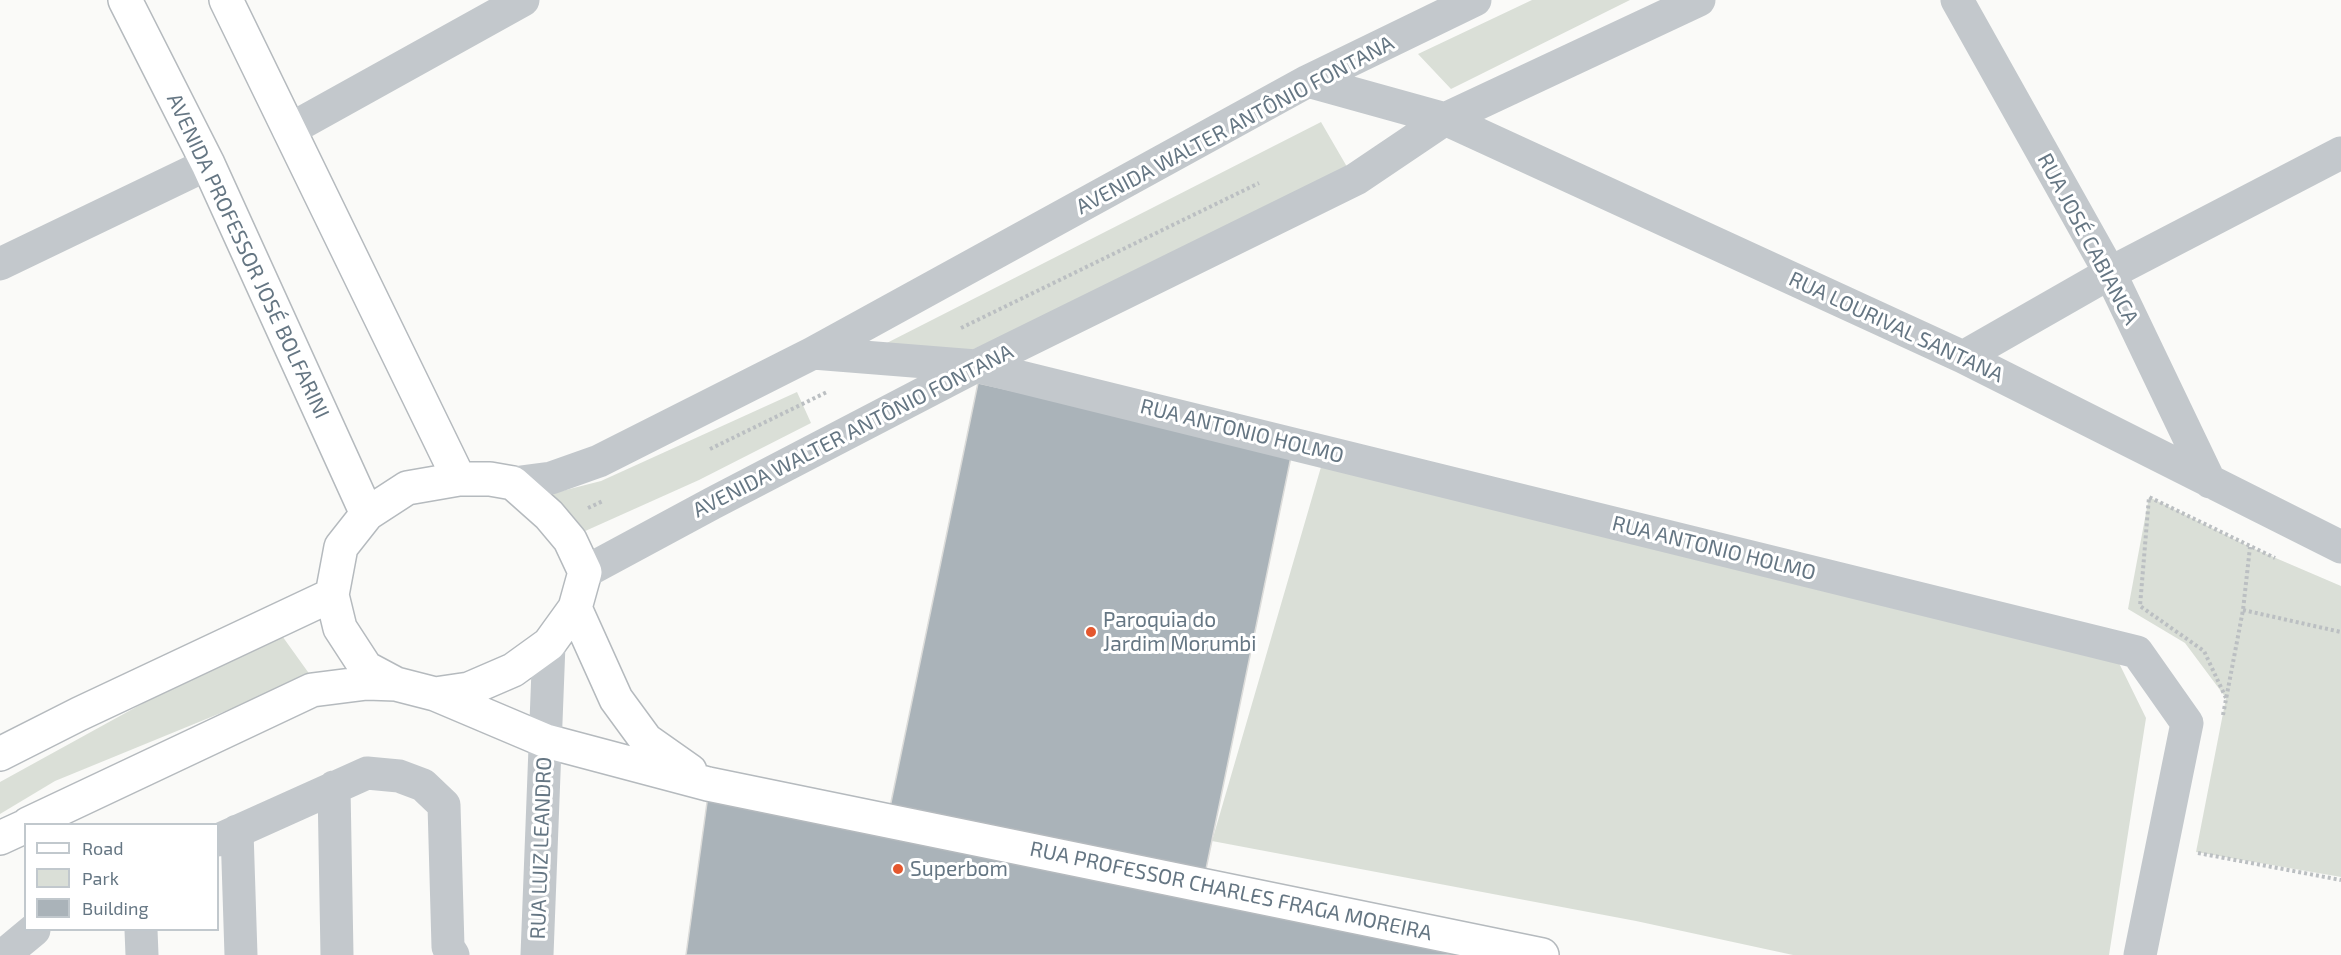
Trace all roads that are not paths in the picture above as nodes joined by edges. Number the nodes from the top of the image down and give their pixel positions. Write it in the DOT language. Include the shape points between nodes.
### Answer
graph roads {
  1 [pos="125,0"];
  2 [pos="226,0"];
  3 [pos="523,0"];
  4 [pos="1475,0"];
  5 [pos="1699,0"];
  6 [pos="1957,0"];
  7 [pos="1308,81"];
  8 [pos="1445,119"];
  9 [pos="289,130"];
  10 [pos="2341,153"];
  11 [pos="208,164"];
  12 [pos="0,264"];
  13 [pos="2110,273"];
  14 [pos="813,353"];
  15 [pos="1963,357"];
  16 [pos="976,366"];
  17 [pos="459,479"];
  18 [pos="2210,482"];
  19 [pos="513,483"];
  20 [pos="367,514"];
  21 [pos="2341,547"];
  22 [pos="585,572"];
  23 [pos="332,595"];
  24 [pos="575,608"];
  25 [pos="549,644"];
  26 [pos="396,684"];
  27 [pos="435,694"];
  28 [pos="546,741"];
  29 [pos="0,754"];
  30 [pos="708,783"];
  31 [pos="334,787"];
  32 [pos="31,823"];
  33 [pos="24,826"];
  34 [pos="227,835"];
  35 [pos="0,838"];
  36 [pos="33,931"];
  37 [pos="141,931"];
  38 [pos="1490,950"];
  39 [pos="4,955"];
  40 [pos="142,955"];
  41 [pos="241,955"];
  42 [pos="337,955"];
  43 [pos="453,955"];
  44 [pos="537,955"];
  45 [pos="1542,955"];
  46 [pos="2140,955"];
  1 -- 11 [label="main road, AVENIDA PROFESSOR JOSÉ BOLFARINI"];
  2 -- 9 [label="main road"];
  3 -- 9 [label="street"];
  4 -- 7 [label="street, AVENIDA WALTER ANTÔNIO FONTANA"];
  5 -- 8 [label="street, AVENIDA WALTER ANTÔNIO FONTANA"];
  6 -- 13 [label="street, RUA JOSÉ CABIANCA"];
  7 -- 8 [label="street, RUA LOURIVAL SANTANA"];
  7 -- 14 [label="street, AVENIDA WALTER ANTÔNIO FONTANA"];
  8 -- 15 [label="street, RUA LOURIVAL SANTANA"];
  8 -- 16 [label="street, AVENIDA WALTER ANTÔNIO FONTANA" via="1356,179"];
  9 -- 17 [label="main road"];
  10 -- 13 [label="street"];
  11 -- 12 [label="street"];
  11 -- 20 [label="main road, AVENIDA PROFESSOR JOSÉ BOLFARINI"];
  13 -- 15 [label="street"];
  13 -- 18 [label="street, RUA JOSÉ CABIANCA"];
  14 -- 16 [label="street, RUA ANTONIO HOLMO"];
  14 -- 19 [label="street, AVENIDA WALTER ANTÔNIO FONTANA" via="599,461 551,478"];
  15 -- 18 [label="street, RUA LOURIVAL SANTANA"];
  16 -- 22 [label="street, AVENIDA WALTER ANTÔNIO FONTANA"];
  16 -- 46 [label="street, RUA ANTONIO HOLMO" via="2137,652 2187,723"];
  17 -- 19 [label="main road, AVENIDA WALTER ANTÔNIO FONTANA"];
  17 -- 20 [label="main road, AVENIDA WALTER ANTÔNIO FONTANA" via="407,488"];
  18 -- 21 [label="street, RUA LOURIVAL SANTANA"];
  19 -- 22 [label="main road" via="570,540"];
  20 -- 23 [label="main road, AVENIDA WALTER ANTÔNIO FONTANA" via="341,547"];
  22 -- 24 [label="main road"];
  23 -- 26 [label="main road" via="340,628 366,668"];
  23 -- 29 [label="main road"];
  24 -- 25 [label="main road"];
  24 -- 30 [label="main road" via="615,699 645,740"];
  25 -- 27 [label="main road" via="513,670 469,689"];
  25 -- 28 [label="street, RUA LUIZ LEANDRO"];
  26 -- 27 [label="main road"];
  26 -- 32 [label="main road" via="367,683 312,690"];
  27 -- 28 [label="main road, RUA PROFESSOR CHARLES FRAGA MOREIRA"];
  28 -- 30 [label="main road, RUA PROFESSOR CHARLES FRAGA MOREIRA"];
  28 -- 44 [label="street, RUA LUIZ LEANDRO"];
  30 -- 38 [label="main road, RUA PROFESSOR CHARLES FRAGA MOREIRA"];
  31 -- 34 [label="street"];
  31 -- 42 [label="street"];
  31 -- 43 [label="street" via="367,772 399,776 423,784 444,805 448,946"];
  33 -- 35 [label="main road"];
  34 -- 41 [label="street"];
  36 -- 39 [label="street"];
  37 -- 40 [label="street"];
  38 -- 45 [label="main road, RUA PROFESSOR CHARLES FRAGA MOREIRA"];
}
